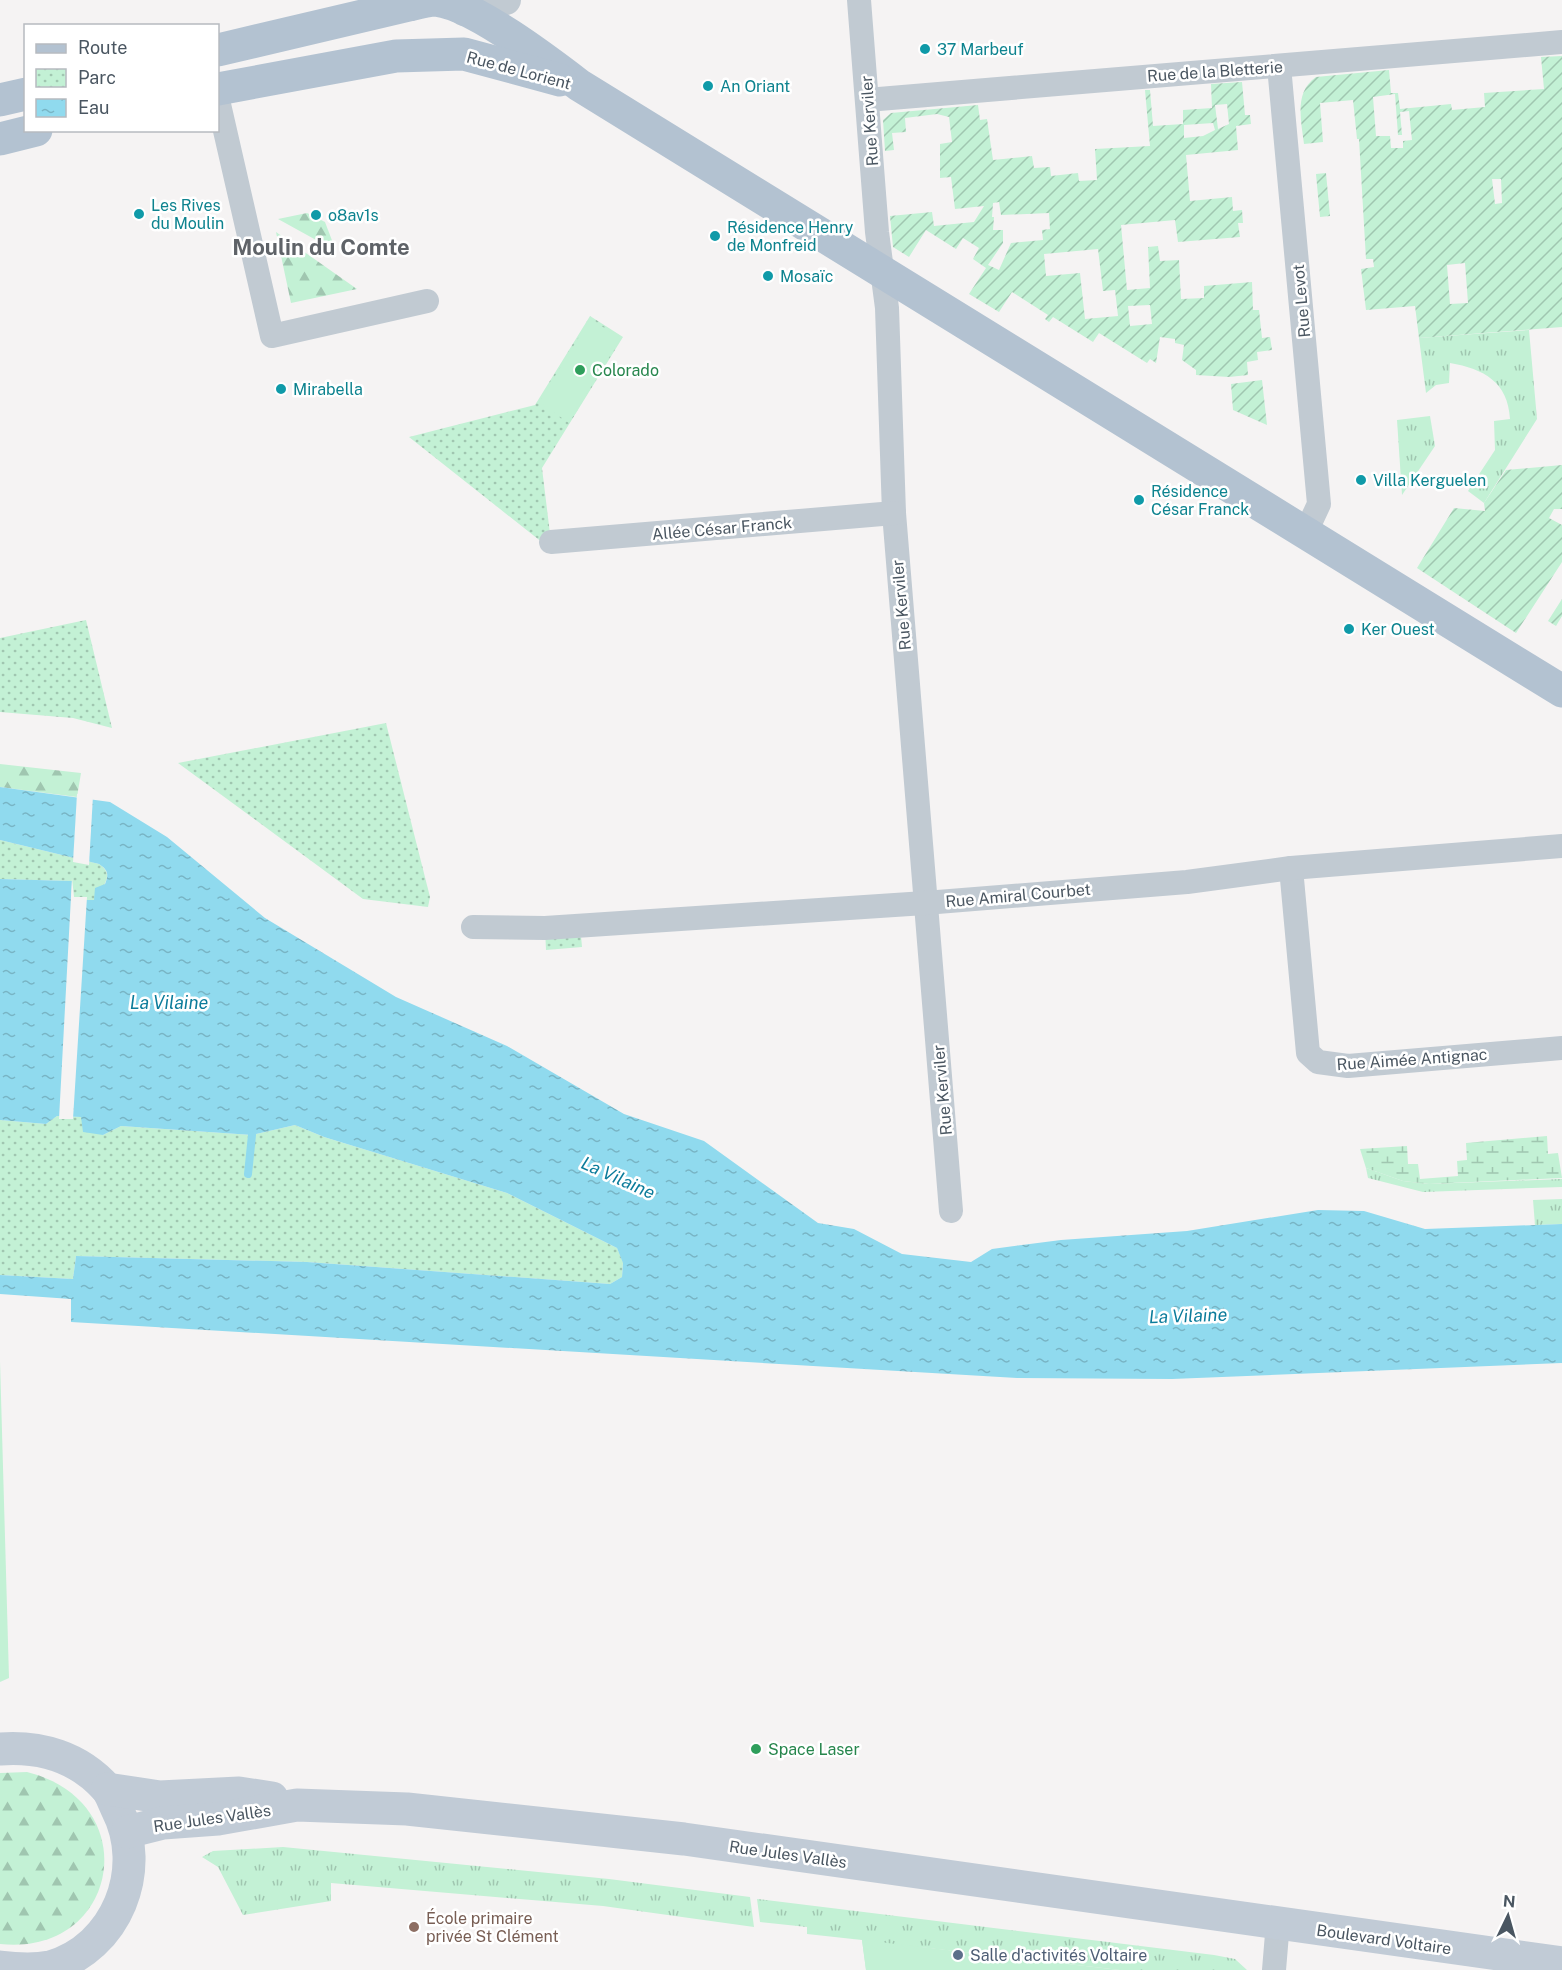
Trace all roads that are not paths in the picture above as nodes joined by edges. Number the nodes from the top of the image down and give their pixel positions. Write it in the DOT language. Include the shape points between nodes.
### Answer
graph roads {
  1 [pos="506,0"];
  2 [pos="859,0"];
  3 [pos="428,7"];
  4 [pos="1562,42"];
  5 [pos="219,50"];
  6 [pos="1279,66"];
  7 [pos="579,85"];
  8 [pos="219,88"];
  9 [pos="219,88"];
  10 [pos="24,94"];
  11 [pos="0,100"];
  12 [pos="867,100"];
  13 [pos="219,104"];
  14 [pos="28,132"];
  15 [pos="0,139"];
  16 [pos="881,271"];
  17 [pos="427,301"];
  18 [pos="894,513"];
  19 [pos="1306,532"];
  20 [pos="551,542"];
  21 [pos="1562,691"];
  22 [pos="1562,846"];
  23 [pos="1291,868"];
  24 [pos="925,903"];
  25 [pos="473,927"];
  26 [pos="1562,1048"];
  27 [pos="951,1210"];
  28 [pos="0,1749"];
  29 [pos="107,1789"];
  30 [pos="297,1805"];
  31 [pos="127,1833"];
  32 [pos="1278,1922"];
  33 [pos="1562,1963"];
  34 [pos="0,1967"];
  35 [pos="29,1970"];
  36 [pos="1274,1970"];
  1 -- 3 [label="street"];
  2 -- 12 [label="street, Rue Kerviler"];
  3 -- 5 [label="main road"];
  3 -- 7 [label="main road, Rue de Lorient" via="526,45"];
  3 -- 8 [label="main road, Rue de Lorient"];
  4 -- 6 [label="street, Rue de la Bletterie"];
  6 -- 12 [label="street, Rue de la Bletterie"];
  6 -- 19 [label="street, Rue Levot" via="1319,504"];
  7 -- 9 [label="main road, Rue de Lorient" via="464,54 396,56"];
  7 -- 16 [label="main road"];
  10 -- 11 [label="main road"];
  12 -- 16 [label="street, Rue Kerviler"];
  13 -- 17 [label="street" via="272,336"];
  14 -- 15 [label="main road"];
  16 -- 18 [label="street, Rue Kerviler" via="887,308"];
  16 -- 19 [label="main road"];
  18 -- 20 [label="street, Allée César Franck"];
  18 -- 24 [label="street, Rue Kerviler"];
  19 -- 21 [label="main road"];
  22 -- 23 [label="street, Rue Amiral Courbet"];
  23 -- 24 [label="street, Rue Amiral Courbet" via="1187,882"];
  23 -- 26 [label="street, Rue Aimée Antignac" via="1308,1053 1318,1062 1348,1066"];
  24 -- 25 [label="street, Rue Amiral Courbet" via="545,928"];
  24 -- 27 [label="street, Rue Kerviler"];
  28 -- 29 [label="main road" via="50,1752 76,1764"];
  29 -- 30 [label="main road, Rue Jules Vallès" via="160,1797 239,1793"];
  29 -- 31 [label="main road"];
  30 -- 31 [label="main road, Rue Jules Vallès" via="218,1819 163,1823"];
  30 -- 32 [label="main road, Rue Jules Vallès" via="407,1809 684,1839"];
  31 -- 35 [label="main road" via="130,1855 126,1889 118,1911 89,1946 49,1967"];
  32 -- 33 [label="main road, Boulevard Voltaire"];
  32 -- 36 [label="street"];
  34 -- 35 [label="main road"];
}
